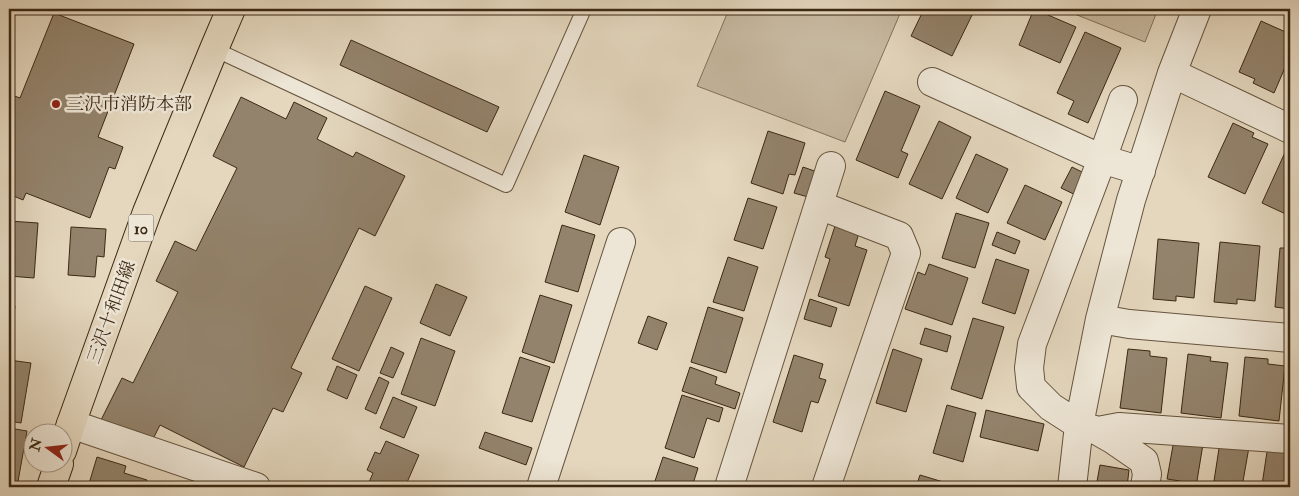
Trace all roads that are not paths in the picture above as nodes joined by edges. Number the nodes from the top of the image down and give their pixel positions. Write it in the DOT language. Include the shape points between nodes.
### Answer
graph roads {
  1 [pos="232,9"];
  2 [pos="584,9"];
  3 [pos="1196,9"];
  4 [pos="214,49"];
  5 [pos="1172,73"];
  6 [pos="932,82"];
  7 [pos="1124,100"];
  8 [pos="1290,129"];
  9 [pos="1102,160"];
  10 [pos="831,166"];
  11 [pos="1141,171"];
  12 [pos="818,205"];
  13 [pos="621,242"];
  14 [pos="1100,319"];
  15 [pos="1290,338"];
  16 [pos="71,424"];
  17 [pos="72,424"];
  18 [pos="1088,428"];
  19 [pos="1290,438"];
  20 [pos="56,474"];
  21 [pos="51,487"];
  22 [pos="256,487"];
  23 [pos="541,487"];
  24 [pos="729,487"];
  25 [pos="826,487"];
  26 [pos="1072,487"];
  27 [pos="1146,487"];
  1 -- 4 [label="main road, 三沢十和田線 / 10"];
  2 -- 4 [label="lane" via="506,185"];
  3 -- 5 [label="street"];
  4 -- 16 [label="main road, 三沢十和田線 / 10" via="147,212"];
  5 -- 8 [label="street"];
  5 -- 11 [label="street"];
  6 -- 9 [label="street"];
  7 -- 9 [label="street"];
  9 -- 11 [label="street"];
  9 -- 18 [label="street" via="1035,335 1029,368 1031,387 1052,407"];
  10 -- 12 [label="street"];
  11 -- 14 [label="street"];
  12 -- 24 [label="street"];
  12 -- 25 [label="street" via="899,236 906,253"];
  13 -- 23 [label="street"];
  14 -- 15 [label="street"];
  14 -- 18 [label="street"];
  17 -- 22 [label="street"];
  18 -- 19 [label="street" via="1119,427"];
  18 -- 26 [label="street"];
  18 -- 27 [label="street" via="1119,443 1144,461"];
  20 -- 21 [label="main road"];
}
